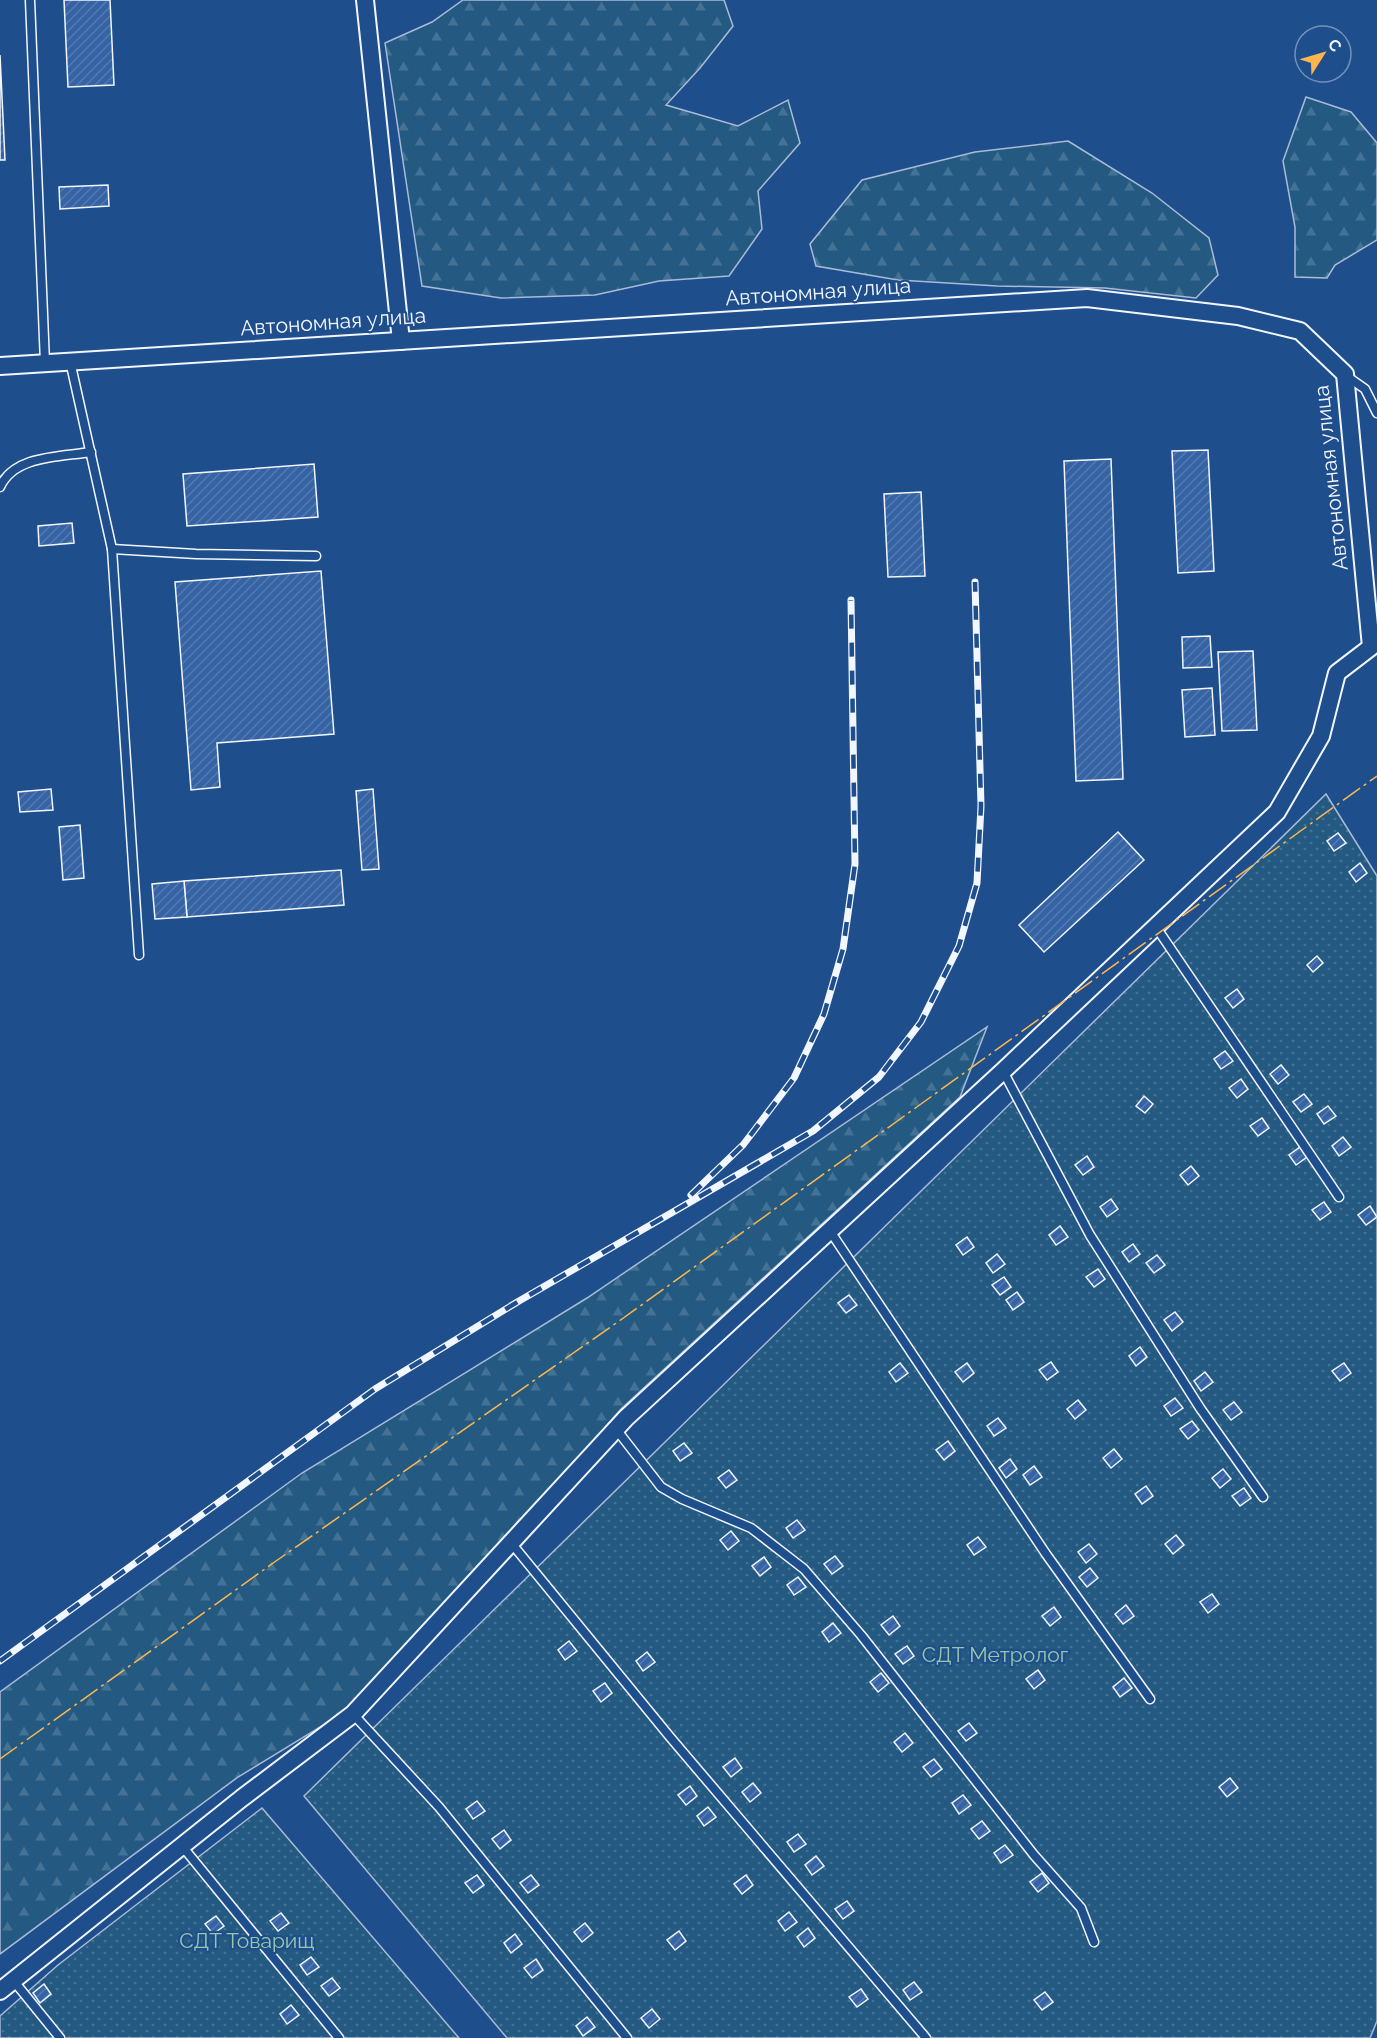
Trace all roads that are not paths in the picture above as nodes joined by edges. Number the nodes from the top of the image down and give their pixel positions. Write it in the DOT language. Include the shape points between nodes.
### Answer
graph roads {
  1 [pos="30,0"];
  2 [pos="365,0"];
  3 [pos="401,340"];
  4 [pos="69,361"];
  5 [pos="45,363"];
  6 [pos="0,366"];
  7 [pos="1345,374"];
  8 [pos="1377,413"];
  9 [pos="92,452"];
  10 [pos="0,487"];
  11 [pos="112,549"];
  12 [pos="316,556"];
  13 [pos="1374,648"];
  14 [pos="1156,927"];
  15 [pos="139,955"];
  16 [pos="1003,1071"];
  17 [pos="1339,1197"];
  18 [pos="830,1231"];
  19 [pos="616,1429"];
  20 [pos="1263,1497"];
  21 [pos="512,1544"];
  22 [pos="1150,1700"];
  23 [pos="353,1714"];
  24 [pos="182,1846"];
  25 [pos="1094,1942"];
  26 [pos="13,1980"];
  27 [pos="0,1991"];
  28 [pos="60,2038"];
  29 [pos="339,2038"];
  30 [pos="627,2038"];
  31 [pos="926,2038"];
  1 -- 5 [label="lane"];
  2 -- 3 [label="street"];
  3 -- 4 [label="street, Автономная улица"];
  3 -- 7 [label="street, Автономная улица" via="1087,298 1238,316 1300,331"];
  4 -- 5 [label="street, Автономная улица"];
  4 -- 9 [label="lane"];
  5 -- 6 [label="street, Автономная улица"];
  7 -- 8 [label="lane" via="1365,389"];
  7 -- 13 [label="street, Автономная улица"];
  9 -- 10 [label="lane" via="19,465 5,476"];
  9 -- 11 [label="lane"];
  11 -- 12 [label="lane"];
  11 -- 15 [label="lane"];
  13 -- 14 [label="street" via="1337,674 1321,736 1277,812"];
  14 -- 16 [label="street"];
  14 -- 17 [label="lane"];
  16 -- 18 [label="street"];
  16 -- 20 [label="lane" via="1090,1235 1200,1408"];
  18 -- 19 [label="street"];
  18 -- 22 [label="lane" via="1046,1554"];
  19 -- 21 [label="street"];
  19 -- 25 [label="lane" via="661,1486 751,1528 804,1569 1081,1908"];
  21 -- 23 [label="street"];
  21 -- 31 [label="lane"];
  23 -- 24 [label="street"];
  23 -- 30 [label="lane" via="439,1807"];
  24 -- 26 [label="street"];
  24 -- 29 [label="lane"];
  26 -- 27 [label="street"];
  26 -- 28 [label="lane"];
}
